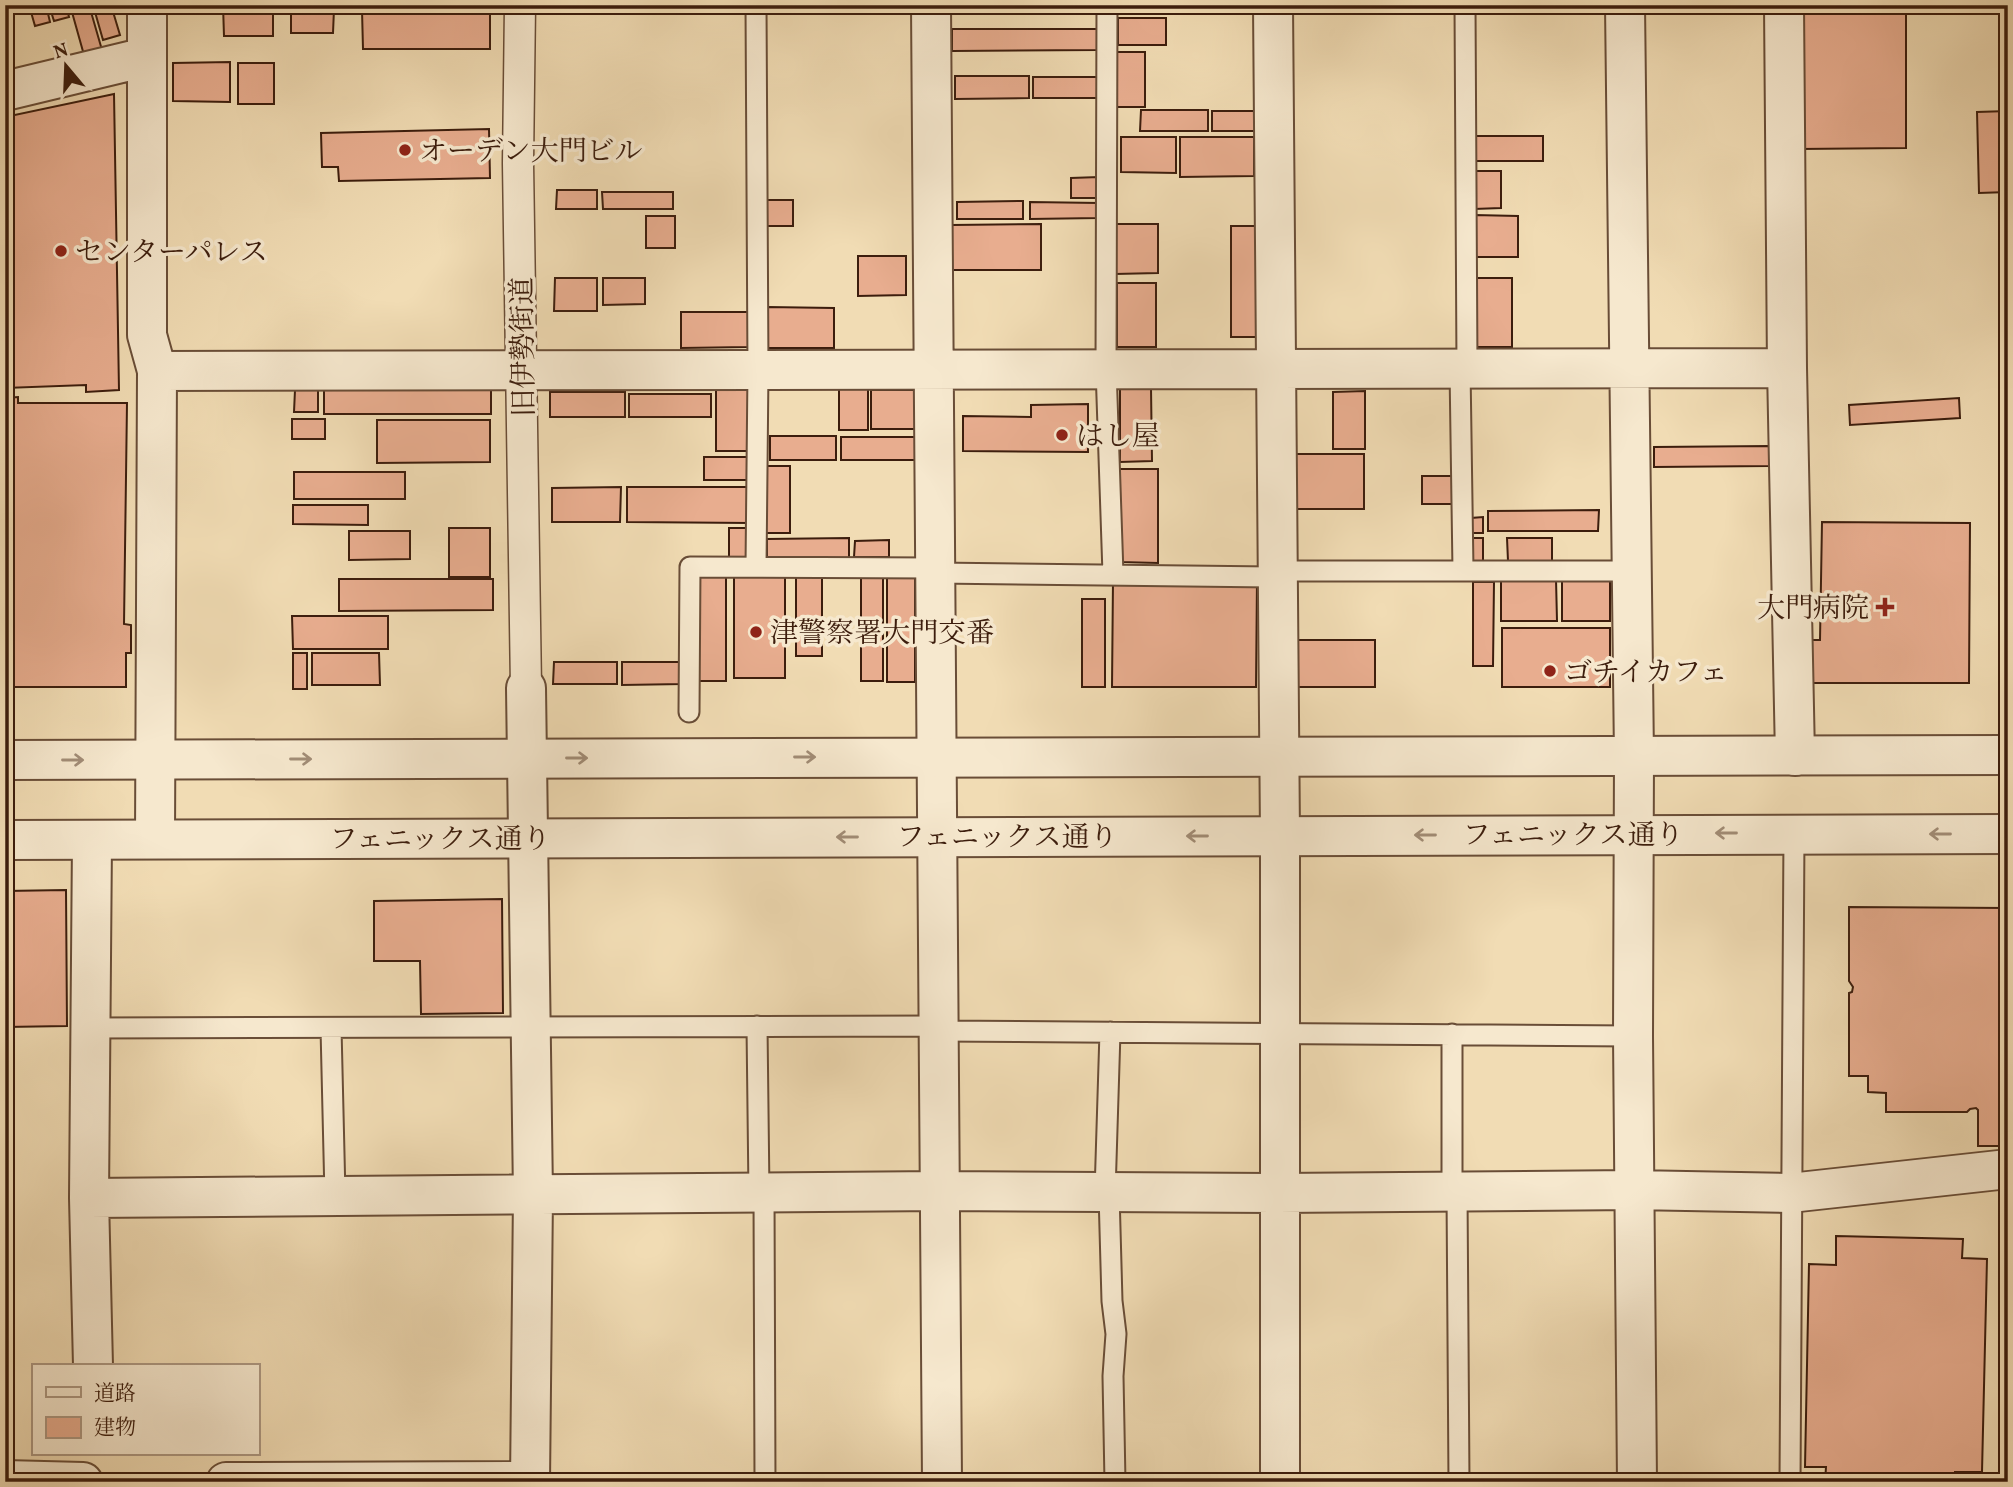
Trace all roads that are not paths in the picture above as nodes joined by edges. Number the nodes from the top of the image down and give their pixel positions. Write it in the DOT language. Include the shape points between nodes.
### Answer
graph roads {
  1 [pos="147,5"];
  2 [pos="520,5"];
  3 [pos="756,5"];
  4 [pos="931,5"];
  5 [pos="1107,5"];
  6 [pos="1273,5"];
  7 [pos="1465,5"];
  8 [pos="1625,5"];
  9 [pos="1784,5"];
  10 [pos="146,57"];
  11 [pos="5,91"];
  12 [pos="1105,368"];
  13 [pos="1276,368"];
  14 [pos="1463,368"];
  15 [pos="1787,368"];
  16 [pos="934,369"];
  17 [pos="1628,369"];
  18 [pos="758,370"];
  19 [pos="158,371"];
  20 [pos="522,371"];
  21 [pos="756,567"];
  22 [pos="936,570"];
  23 [pos="1463,570"];
  24 [pos="1632,571"];
  25 [pos="1113,574"];
  26 [pos="1277,574"];
  27 [pos="526,688"];
  28 [pos="689,712"];
  29 [pos="2008,755"];
  30 [pos="936,757"];
  31 [pos="1634,757"];
  32 [pos="1795,757"];
  33 [pos="527,758"];
  34 [pos="1279,758"];
  35 [pos="5,760"];
  36 [pos="155,760"];
  37 [pos="1794,833"];
  38 [pos="1632,834"];
  39 [pos="2008,834"];
  40 [pos="1280,835"];
  41 [pos="937,837"];
  42 [pos="529,838"];
  43 [pos="155,839"];
  44 [pos="5,840"];
  45 [pos="92,840"];
  46 [pos="757,1026"];
  47 [pos="532,1027"];
  48 [pos="91,1028"];
  49 [pos="331,1028"];
  50 [pos="938,1028"];
  51 [pos="1110,1032"];
  52 [pos="1280,1033"];
  53 [pos="1452,1034"];
  54 [pos="1633,1036"];
  55 [pos="2008,1169"];
  56 [pos="1633,1190"];
  57 [pos="939,1191"];
  58 [pos="1454,1192"];
  59 [pos="761,1193"];
  60 [pos="1107,1193"];
  61 [pos="1279,1193"];
  62 [pos="1790,1193"];
  63 [pos="533,1195"];
  64 [pos="335,1196"];
  65 [pos="89,1198"];
  66 [pos="93,1364"];
  67 [pos="95,1456"];
  68 [pos="5,1480"];
  69 [pos="530,1481"];
  70 [pos="83,1482"];
  71 [pos="95,1482"];
  72 [pos="226,1482"];
  73 [pos="765,1482"];
  74 [pos="942,1482"];
  75 [pos="1115,1482"];
  76 [pos="1280,1482"];
  77 [pos="1459,1482"];
  78 [pos="1637,1482"];
  79 [pos="1790,1482"];
  1 -- 10 [label="street"];
  2 -- 20 [label="street, 旧伊勢街道"];
  3 -- 18 [label="lane"];
  4 -- 16 [label="street"];
  5 -- 12 [label="lane"];
  6 -- 13 [label="street"];
  7 -- 14 [label="lane"];
  8 -- 17 [label="street"];
  9 -- 15 [label="street"];
  10 -- 11 [label="street"];
  10 -- 19 [label="street" via="147,335"];
  12 -- 13 [label="street"];
  12 -- 16 [label="street"];
  12 -- 25 [label="lane"];
  13 -- 14 [label="street"];
  13 -- 26 [label="street"];
  14 -- 17 [label="street"];
  14 -- 23 [label="lane"];
  15 -- 17 [label="street"];
  15 -- 32 [label="street"];
  16 -- 18 [label="street"];
  16 -- 22 [label="street"];
  17 -- 24 [label="street"];
  18 -- 20 [label="street"];
  18 -- 21 [label="lane"];
  19 -- 20 [label="street"];
  19 -- 36 [label="street"];
  20 -- 27 [label="street, 旧伊勢街道"];
  21 -- 22 [label="lane"];
  21 -- 28 [label="lane" via="690,567"];
  22 -- 25 [label="lane"];
  22 -- 30 [label="street"];
  23 -- 24 [label="lane"];
  23 -- 26 [label="lane"];
  24 -- 31 [label="street"];
  25 -- 26 [label="lane"];
  26 -- 34 [label="street"];
  27 -- 33 [label="street"];
  29 -- 32 [label="street"];
  33 -- 30 [label="street, one-way"];
  30 -- 34 [label="street"];
  30 -- 41 [label="street"];
  31 -- 32 [label="street"];
  31 -- 34 [label="street"];
  31 -- 38 [label="street"];
  36 -- 33 [label="street, one-way"];
  33 -- 42 [label="street"];
  34 -- 40 [label="street"];
  35 -- 36 [label="street, one-way"];
  36 -- 43 [label="street"];
  37 -- 38 [label="street, フェニックス通り, one-way"];
  39 -- 37 [label="street, フェニックス通り, one-way"];
  37 -- 62 [label="lane"];
  38 -- 40 [label="street, フェニックス通り, one-way"];
  38 -- 54 [label="street"];
  40 -- 41 [label="street, フェニックス通り, one-way"];
  40 -- 52 [label="street"];
  41 -- 42 [label="street, フェニックス通り, one-way"];
  41 -- 50 [label="street"];
  42 -- 43 [label="street, フェニックス通り"];
  42 -- 47 [label="street"];
  43 -- 45 [label="street, フェニックス通り"];
  44 -- 45 [label="street, フェニックス通り"];
  45 -- 48 [label="street"];
  46 -- 47 [label="lane"];
  46 -- 50 [label="lane"];
  46 -- 59 [label="lane"];
  47 -- 49 [label="lane"];
  47 -- 63 [label="street"];
  48 -- 49 [label="lane"];
  48 -- 65 [label="street"];
  49 -- 64 [label="lane"];
  50 -- 51 [label="lane"];
  50 -- 57 [label="street"];
  51 -- 52 [label="lane"];
  51 -- 60 [label="lane"];
  52 -- 53 [label="lane"];
  52 -- 61 [label="street"];
  53 -- 54 [label="lane"];
  53 -- 58 [label="lane"];
  54 -- 56 [label="street"];
  55 -- 62 [label="street"];
  56 -- 58 [label="street"];
  56 -- 62 [label="street"];
  56 -- 78 [label="street"];
  57 -- 59 [label="street"];
  57 -- 60 [label="street"];
  57 -- 74 [label="street"];
  58 -- 61 [label="street"];
  58 -- 77 [label="lane"];
  59 -- 63 [label="street"];
  59 -- 73 [label="lane"];
  60 -- 61 [label="street"];
  60 -- 75 [label="lane" via="1116,1334"];
  61 -- 76 [label="street"];
  62 -- 79 [label="lane"];
  63 -- 64 [label="street"];
  63 -- 69 [label="street"];
  64 -- 65 [label="street"];
  65 -- 66 [label="street"];
  67 -- 71 [label="street"];
  68 -- 70 [label="street"];
  69 -- 72 [label="street"];
}
